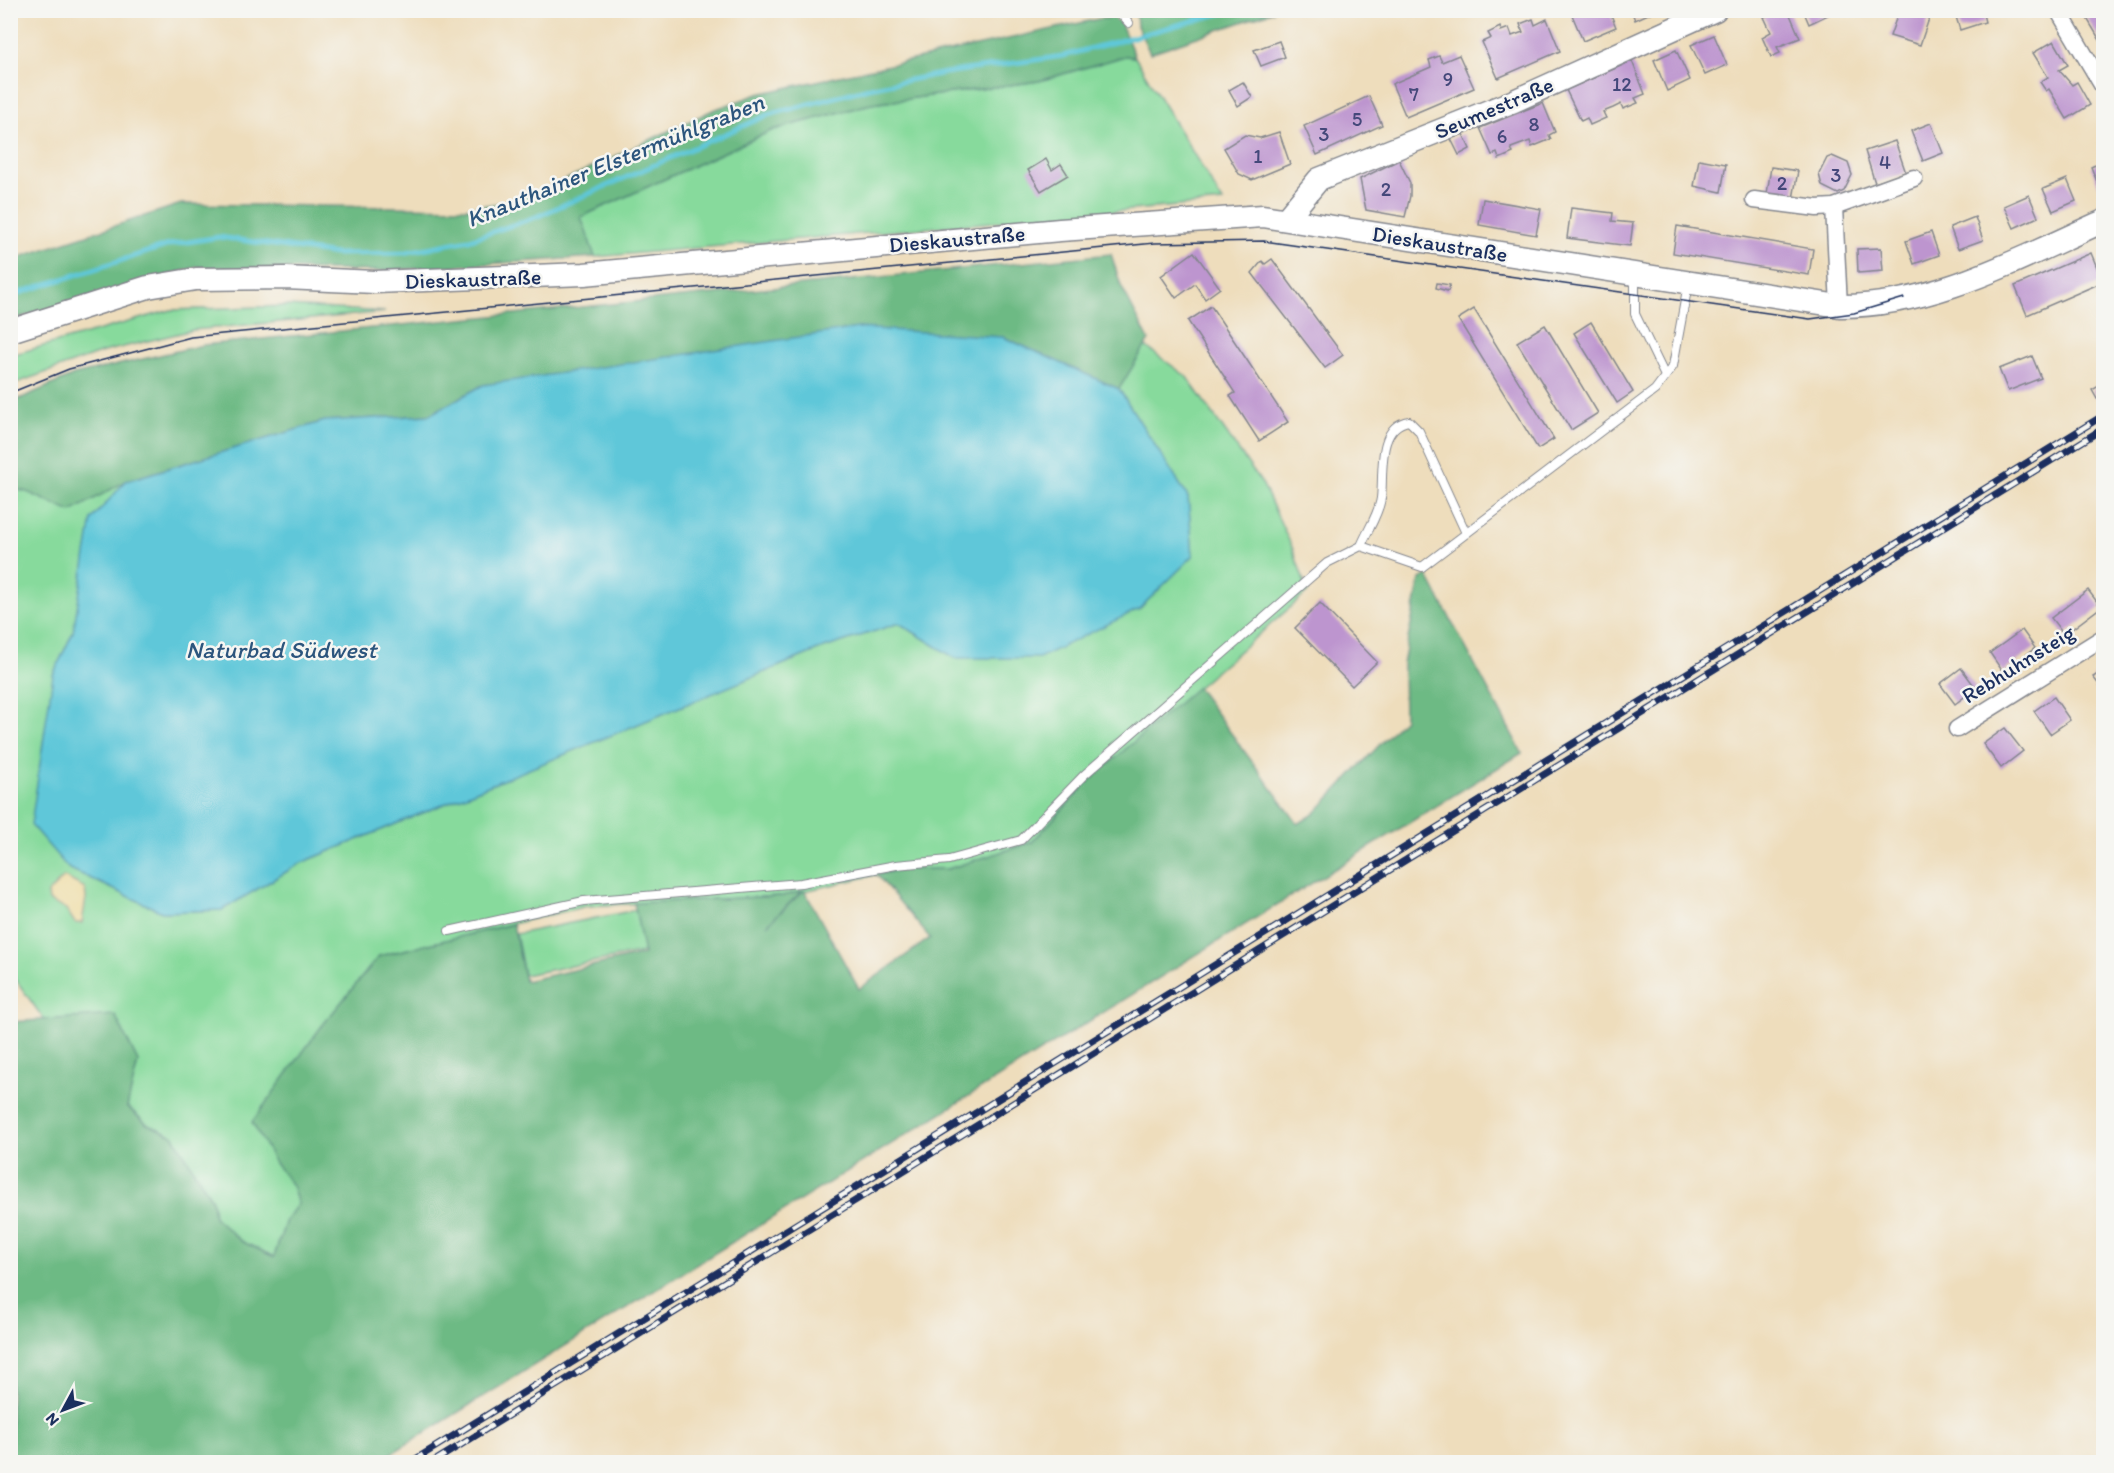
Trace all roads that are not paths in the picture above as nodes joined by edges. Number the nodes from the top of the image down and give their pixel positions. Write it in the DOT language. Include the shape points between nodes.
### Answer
graph roads {
  1 [pos="1117,10"];
  2 [pos="1715,10"];
  3 [pos="2058,10"];
  4 [pos="1129,23"];
  5 [pos="2103,88"];
  6 [pos="1914,178"];
  7 [pos="1754,200"];
  8 [pos="1834,207"];
  9 [pos="1286,219"];
  10 [pos="2103,221"];
  11 [pos="1635,273"];
  12 [pos="1688,281"];
  13 [pos="1839,306"];
  14 [pos="10,331"];
  15 [pos="1665,376"];
  16 [pos="1467,533"];
  17 [pos="1361,546"];
  18 [pos="2103,637"];
  19 [pos="1957,729"];
  20 [pos="449,931"];
  1 -- 4 [label="lane"];
  2 -- 9 [label="main road, Seumestraße" via="1514,101 1319,179"];
  3 -- 5 [label="street"];
  6 -- 8 [label="street"];
  7 -- 8 [label="street"];
  8 -- 13 [label="street"];
  9 -- 11 [label="main road, Dieskaustraße"];
  9 -- 14 [label="main road, Dieskaustraße" via="1263,216 1060,230 584,274 375,282 196,279 148,287"];
  10 -- 13 [label="main road, Dieskaustraße" via="1959,285 1860,306"];
  11 -- 12 [label="main road, Dieskaustraße"];
  11 -- 15 [label="lane" via="1635,314"];
  12 -- 13 [label="main road, Dieskaustraße"];
  12 -- 15 [label="lane" via="1673,366"];
  15 -- 16 [label="lane" via="1655,390"];
  16 -- 17 [label="lane" via="1422,567"];
  16 -- 17 [label="lane" via="1419,431 1409,421 1402,422 1389,435 1382,465 1381,500"];
  17 -- 20 [label="lane" via="1327,563 1084,775 1021,840 950,860 896,865 801,883 584,901"];
  18 -- 19 [label="street, Rebhuhnsteig"];
}
